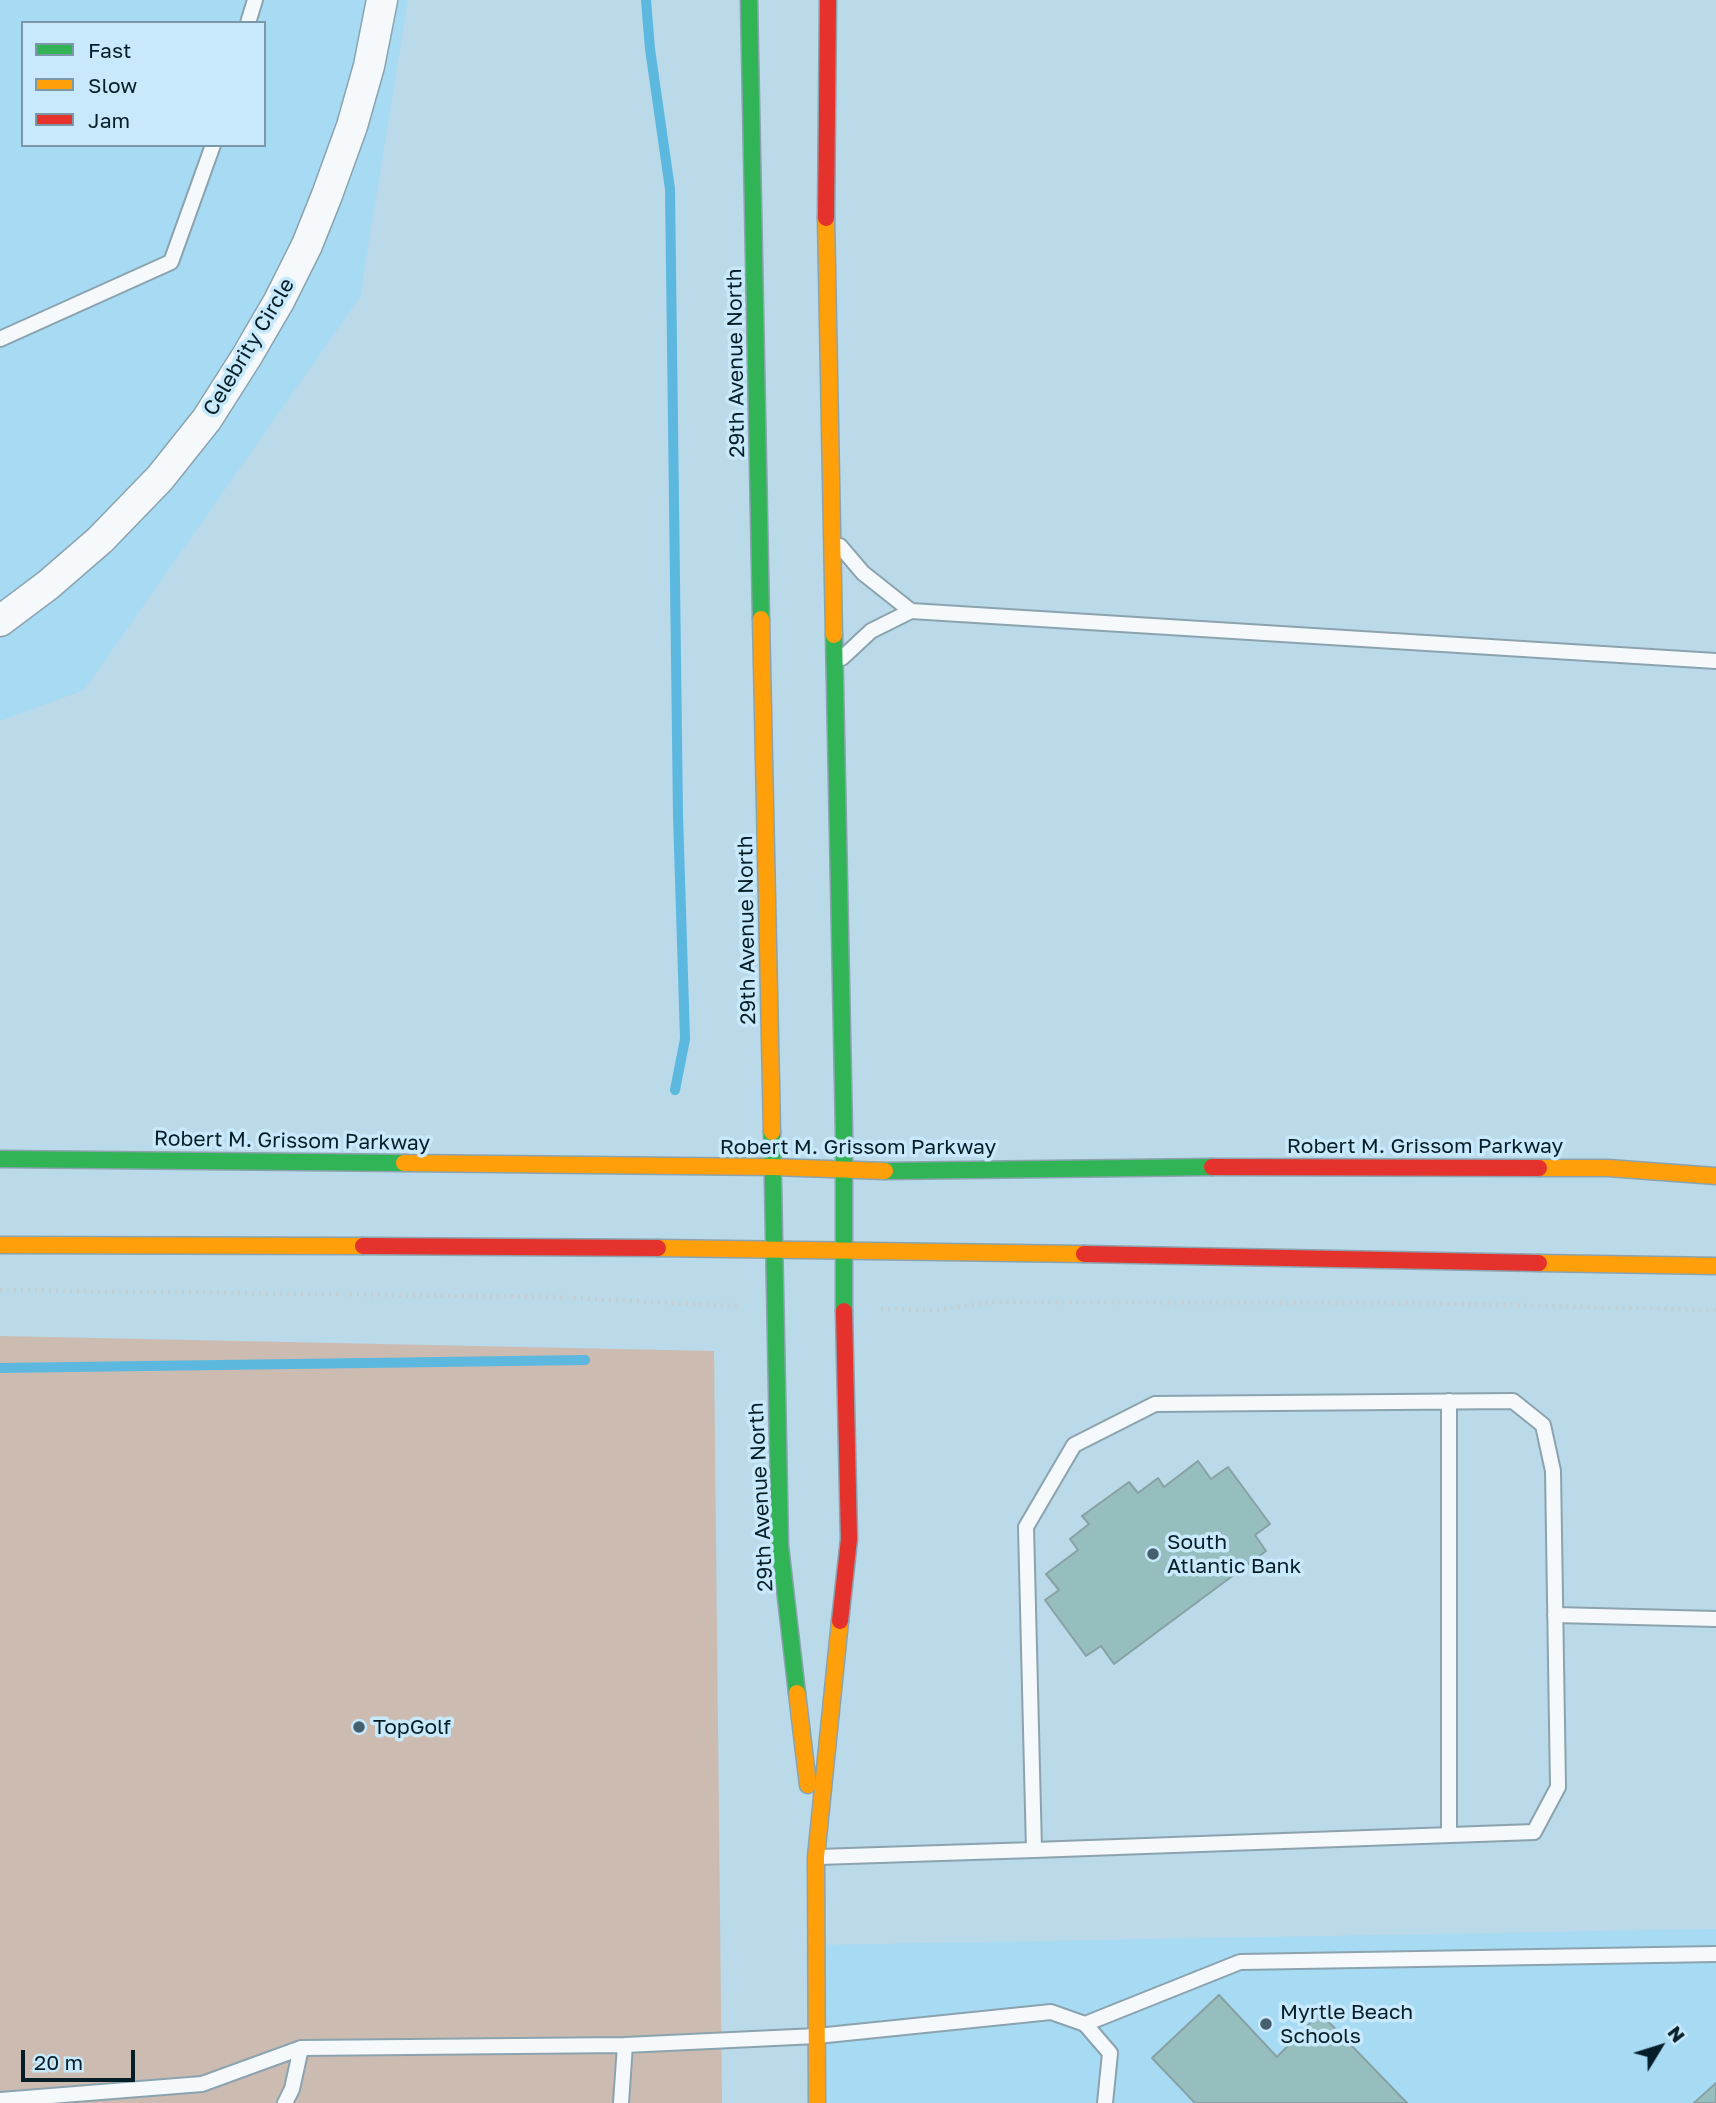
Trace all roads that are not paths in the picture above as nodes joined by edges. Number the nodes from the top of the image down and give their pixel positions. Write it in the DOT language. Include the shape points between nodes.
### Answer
graph roads {
  1 [pos="255,0"];
  2 [pos="382,0"];
  3 [pos="749,0"];
  4 [pos="828,0"];
  5 [pos="249,21"];
  6 [pos="212,147"];
  7 [pos="0,339"];
  8 [pos="832,536"];
  9 [pos="911,611"];
  10 [pos="0,621"];
  11 [pos="1716,661"];
  12 [pos="834,665"];
  13 [pos="0,1159"];
  14 [pos="772,1167"];
  15 [pos="845,1171"];
  16 [pos="1716,1176"];
  17 [pos="0,1245"];
  18 [pos="774,1248"];
  19 [pos="843,1251"];
  20 [pos="1716,1266"];
  21 [pos="1449,1401"];
  22 [pos="1555,1615"];
  23 [pos="1716,1619"];
  24 [pos="1449,1835"];
  25 [pos="1034,1850"];
  26 [pos="817,1857"];
  27 [pos="1716,1954"];
  28 [pos="1085,2024"];
  29 [pos="817,2036"];
  30 [pos="625,2046"];
  31 [pos="301,2048"];
  32 [pos="104,2098"];
  33 [pos="0,2100"];
  34 [pos="285,2103"];
  35 [pos="621,2103"];
  36 [pos="817,2103"];
  37 [pos="1105,2103"];
  1 -- 5 [label="lane"];
  2 -- 10 [label="street, Celebrity Circle" via="369,66 327,195 307,245 247,356 207,419 160,478 89,549"];
  3 -- 14 [label="main road, 29th Avenue North"];
  4 -- 8 [label="main road, 29th Avenue North" via="826,234"];
  6 -- 7 [label="lane" via="171,262"];
  8 -- 9 [label="lane" via="863,573"];
  8 -- 12 [label="main road, 29th Avenue North"];
  9 -- 11 [label="lane"];
  9 -- 12 [label="lane" via="870,631"];
  12 -- 15 [label="main road, 29th Avenue North"];
  13 -- 14 [label="main road, Robert M. Grissom Parkway"];
  14 -- 15 [label="main road, Robert M. Grissom Parkway"];
  14 -- 18 [label="main road, 29th Avenue North"];
  15 -- 16 [label="main road, Robert M. Grissom Parkway" via="1608,1168"];
  15 -- 19 [label="main road, 29th Avenue North"];
  17 -- 18 [label="main road"];
  18 -- 19 [label="main road"];
  18 -- 26 [label="main road, 29th Avenue North" via="780,1546"];
  19 -- 20 [label="main road"];
  19 -- 26 [label="main road, 29th Avenue North" via="849,1539"];
  21 -- 22 [label="lane" via="1513,1401 1543,1425 1553,1471"];
  21 -- 24 [label="lane"];
  21 -- 25 [label="lane" via="1155,1404 1074,1445 1026,1527"];
  22 -- 23 [label="lane"];
  22 -- 24 [label="lane" via="1558,1787 1534,1832"];
  24 -- 25 [label="lane"];
  25 -- 26 [label="lane"];
  26 -- 29 [label="main road, 29th Avenue North"];
  27 -- 28 [label="lane" via="1240,1962"];
  28 -- 29 [label="lane" via="1051,2012"];
  28 -- 37 [label="lane" via="1110,2053"];
  29 -- 30 [label="lane"];
  29 -- 36 [label="main road, 29th Avenue North"];
  30 -- 31 [label="lane"];
  30 -- 35 [label="lane"];
  31 -- 32 [label="lane" via="202,2084"];
  31 -- 34 [label="lane"];
  32 -- 33 [label="lane"];
}
